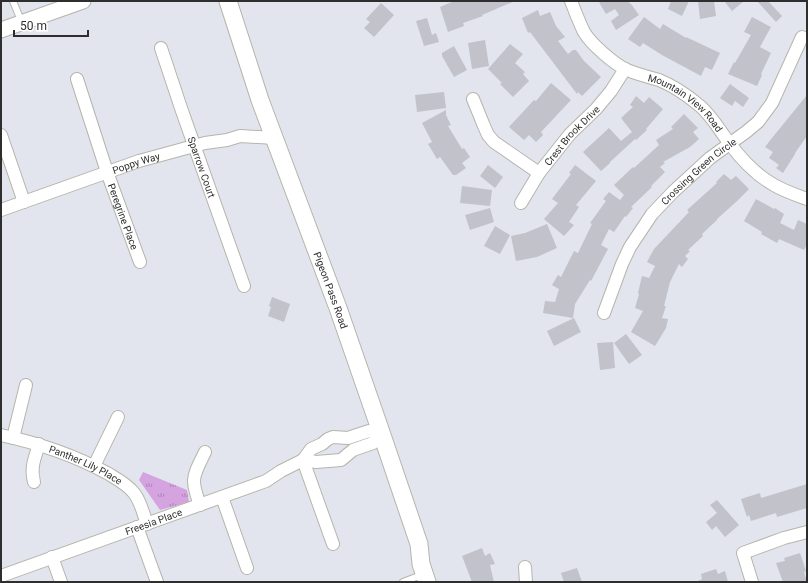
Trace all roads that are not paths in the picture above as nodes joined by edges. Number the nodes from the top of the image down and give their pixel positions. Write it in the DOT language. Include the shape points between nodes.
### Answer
graph roads {
  1 [pos="13,1"];
  2 [pos="83,1"];
  3 [pos="228,1"];
  4 [pos="571,1"];
  5 [pos="22,22"];
  6 [pos="1,30"];
  7 [pos="802,37"];
  8 [pos="162,48"];
  9 [pos="626,69"];
  10 [pos="77,79"];
  11 [pos="473,99"];
  12 [pos="1,135"];
  13 [pos="275,138"];
  14 [pos="730,144"];
  15 [pos="195,146"];
  16 [pos="107,172"];
  17 [pos="538,173"];
  18 [pos="807,199"];
  19 [pos="24,202"];
  20 [pos="521,204"];
  21 [pos="1,210"];
  22 [pos="140,262"];
  23 [pos="244,286"];
  24 [pos="604,313"];
  25 [pos="26,385"];
  26 [pos="118,417"];
  27 [pos="382,434"];
  28 [pos="7,436"];
  29 [pos="39,444"];
  30 [pos="205,452"];
  31 [pos="303,460"];
  32 [pos="94,466"];
  33 [pos="34,482"];
  34 [pos="222,497"];
  35 [pos="200,505"];
  36 [pos="142,526"];
  37 [pos="807,532"];
  38 [pos="333,544"];
  39 [pos="52,557"];
  40 [pos="525,567"];
  41 [pos="247,568"];
  42 [pos="1,576"];
  43 [pos="426,578"];
  44 [pos="61,582"];
  45 [pos="157,582"];
  46 [pos="403,582"];
  47 [pos="526,582"];
  48 [pos="752,582"];
  1 -- 5 [label="lane"];
  2 -- 5 [label="street"];
  3 -- 13 [label="main road, Pigeon Pass Road"];
  4 -- 9 [label="street, Mountain View Road" via="584,32 596,46"];
  5 -- 6 [label="street"];
  7 -- 14 [label="street, Crossing Green Circle" via="769,108 758,122"];
  8 -- 15 [label="street, Sparrow Court"];
  9 -- 14 [label="street, Mountain View Road" via="683,92 705,111"];
  9 -- 17 [label="street, Crest Brook Drive" via="596,109 570,134"];
  10 -- 16 [label="street, Peregrine Place"];
  11 -- 17 [label="street" via="488,135 494,142"];
  12 -- 19 [label="street"];
  13 -- 15 [label="street, Poppy Way" via="240,136"];
  13 -- 27 [label="main road, Pigeon Pass Road"];
  14 -- 18 [label="street, Mountain View Road" via="761,177 774,186"];
  14 -- 24 [label="street, Crossing Green Circle" via="693,173 652,214 630,247"];
  15 -- 16 [label="street, Poppy Way"];
  15 -- 23 [label="street, Sparrow Court"];
  16 -- 19 [label="street, Poppy Way"];
  16 -- 22 [label="street, Peregrine Place"];
  17 -- 20 [label="street, Crest Brook Drive"];
  19 -- 21 [label="street, Poppy Way"];
  25 -- 28 [label="street"];
  26 -- 32 [label="street"];
  27 -- 31 [label="street" via="373,443 353,450 341,460"];
  27 -- 31 [label="street" via="369,431 348,438 333,437 311,450"];
  27 -- 43 [label="main road, Pigeon Pass Road" via="419,544 421,564"];
  28 -- 29 [label="street, Panther Lily Place"];
  29 -- 32 [label="street, Panther Lily Place"];
  29 -- 33 [label="street" via="32,467"];
  30 -- 35 [label="street" via="195,474 194,483"];
  31 -- 34 [label="street, Freesia Place" via="266,481"];
  31 -- 38 [label="street"];
  32 -- 36 [label="street, Panther Lily Place" via="122,481 133,492 139,502"];
  34 -- 35 [label="street, Freesia Place"];
  34 -- 41 [label="street"];
  35 -- 36 [label="street, Freesia Place"];
  36 -- 39 [label="street, Freesia Place"];
  36 -- 45 [label="street, Panther Lily Place"];
  37 -- 48 [label="street" via="743,553"];
  39 -- 42 [label="street, Freesia Place"];
  39 -- 44 [label="street"];
  40 -- 47 [label="street"];
  43 -- 46 [label="lane"];
}
